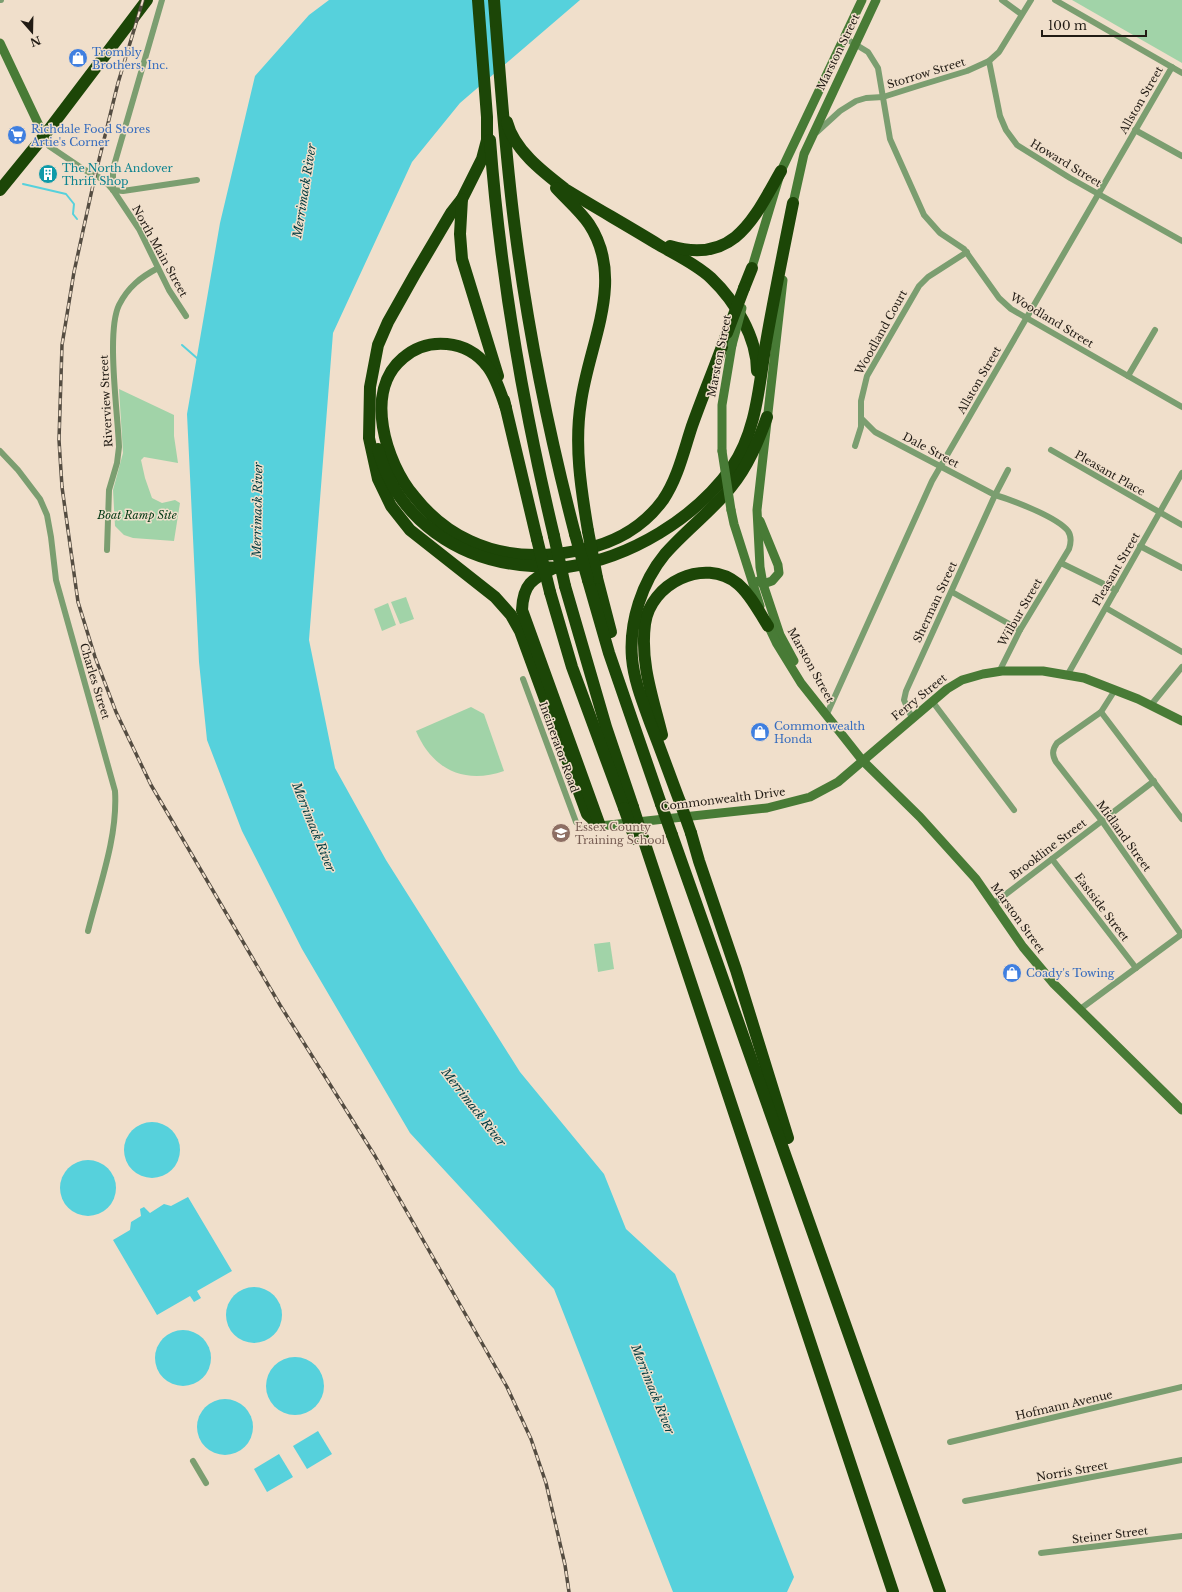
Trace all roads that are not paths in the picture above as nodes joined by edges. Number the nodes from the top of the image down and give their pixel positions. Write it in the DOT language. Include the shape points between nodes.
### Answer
graph roads {
  1 [pos="148,0"];
  2 [pos="162,0"];
  3 [pos="479,0"];
  4 [pos="494,0"];
  5 [pos="862,0"];
  6 [pos="876,0"];
  7 [pos="1002,0"];
  8 [pos="1030,0"];
  9 [pos="1055,0"];
  10 [pos="1021,14"];
  11 [pos="845,38"];
  12 [pos="0,43"];
  13 [pos="856,44"];
  14 [pos="989,61"];
  15 [pos="1172,67"];
  16 [pos="1182,73"];
  17 [pos="883,96"];
  18 [pos="1136,130"];
  19 [pos="44,136"];
  20 [pos="809,142"];
  21 [pos="1182,156"];
  22 [pos="781,170"];
  23 [pos="546,175"];
  24 [pos="197,180"];
  25 [pos="0,190"];
  26 [pos="113,190"];
  27 [pos="1098,194"];
  28 [pos="462,199"];
  29 [pos="793,203"];
  30 [pos="652,241"];
  31 [pos="1182,241"];
  32 [pos="967,252"];
  33 [pos="158,268"];
  34 [pos="752,268"];
  35 [pos="745,290"];
  36 [pos="186,316"];
  37 [pos="1026,318"];
  38 [pos="1155,330"];
  39 [pos="1128,376"];
  40 [pos="757,389"];
  41 [pos="1182,406"];
  42 [pos="506,408"];
  43 [pos="767,417"];
  44 [pos="862,419"];
  45 [pos="370,422"];
  46 [pos="855,446"];
  47 [pos="1051,450"];
  48 [pos="0,451"];
  49 [pos="940,467"];
  50 [pos="1008,470"];
  51 [pos="1182,473"];
  52 [pos="995,495"];
  53 [pos="757,510"];
  54 [pos="1160,513"];
  55 [pos="1182,525"];
  56 [pos="1140,546"];
  57 [pos="107,550"];
  58 [pos="1061,563"];
  59 [pos="746,566"];
  60 [pos="555,568"];
  61 [pos="1182,568"];
  62 [pos="592,579"];
  63 [pos="763,584"];
  64 [pos="1116,590"];
  65 [pos="952,592"];
  66 [pos="1106,608"];
  67 [pos="768,626"];
  68 [pos="1020,630"];
  69 [pos="1182,652"];
  70 [pos="1182,667"];
  71 [pos="999,672"];
  72 [pos="1068,674"];
  73 [pos="523,679"];
  74 [pos="1115,690"];
  75 [pos="932,702"];
  76 [pos="1151,705"];
  77 [pos="1101,712"];
  78 [pos="826,716"];
  79 [pos="912,718"];
  80 [pos="1182,721"];
  81 [pos="862,760"];
  82 [pos="1154,781"];
  83 [pos="680,802"];
  84 [pos="628,807"];
  85 [pos="1014,810"];
  86 [pos="1182,819"];
  87 [pos="1102,821"];
  88 [pos="576,822"];
  89 [pos="600,826"];
  90 [pos="1052,859"];
  91 [pos="993,904"];
  92 [pos="88,931"];
  93 [pos="1182,934"];
  94 [pos="1136,968"];
  95 [pos="1079,1010"];
  96 [pos="1182,1110"];
  97 [pos="807,1213"];
  98 [pos="1182,1387"];
  99 [pos="950,1442"];
  100 [pos="1182,1460"];
  101 [pos="193,1461"];
  102 [pos="206,1483"];
  103 [pos="965,1501"];
  104 [pos="1182,1536"];
  105 [pos="1041,1554"];
  106 [pos="893,1592"];
  107 [pos="940,1592"];
  1 -- 19 [label="highway"];
  2 -- 26 [label="street" via="113,169"];
  3 -- 28 [label="highway" via="487,140 482,159"];
  3 -- 84 [label="highway, bridge" via="491,154 504,274 528,409 565,586"];
  4 -- 23 [label="highway" via="503,107 509,131"];
  4 -- 62 [label="highway, bridge" via="515,229 531,330 564,491"];
  5 -- 11 [label="main road, Marston Street"];
  6 -- 13 [label="main road, Marston Street"];
  7 -- 10 [label="street"];
  8 -- 10 [label="street, Storrow Street"];
  9 -- 15 [label="street"];
  10 -- 14 [label="street, Storrow Street" via="999,52"];
  11 -- 13 [label="street, Woodland Street"];
  11 -- 22 [label="main road, Marston Street"];
  12 -- 19 [label="main road"];
  13 -- 17 [label="street, Woodland Street" via="868,52 875,62 880,74"];
  13 -- 20 [label="main road, Marston Street"];
  14 -- 17 [label="street, Storrow Street" via="967,71"];
  14 -- 27 [label="street, Howard Street" via="1000,116 1011,138 1026,151"];
  15 -- 16 [label="street"];
  15 -- 18 [label="street, Allston Street"];
  17 -- 20 [label="street, Storrow Street" via="856,101 824,124"];
  17 -- 32 [label="street, Woodland Street" via="890,138 924,215 940,233"];
  18 -- 21 [label="street"];
  18 -- 27 [label="street, Allston Street"];
  19 -- 25 [label="highway"];
  19 -- 26 [label="street, North Main Street" via="49,146 104,180"];
  20 -- 29 [label="main road, Marston Street" via="801,164"];
  22 -- 30 [label="highway" via="752,222 734,239 703,250 686,250"];
  22 -- 34 [label="main road, Marston Street"];
  23 -- 30 [label="highway"];
  23 -- 62 [label="highway, bridge" via="589,225 599,244 606,270 606,289 601,315 580,403 578,450"];
  24 -- 26 [label="street" via="123,191"];
  26 -- 33 [label="street, North Main Street" via="132,218"];
  27 -- 31 [label="street, Howard Street"];
  27 -- 37 [label="street, Allston Street"];
  28 -- 42 [label="highway" via="462,259 497,370"];
  28 -- 45 [label="highway" via="451,213 385,328 375,358 370,387"];
  29 -- 40 [label="highway"];
  29 -- 43 [label="main road, Marston Street"];
  30 -- 40 [label="highway" via="710,277 728,296 745,324 752,342 757,363"];
  32 -- 37 [label="street, Woodland Street" via="999,298"];
  32 -- 44 [label="street, Woodland Court" via="928,278 915,291 867,376 861,401"];
  33 -- 36 [label="street, North Main Street"];
  33 -- 57 [label="street, Riverview Street" via="136,281 129,289 114,319 119,447 109,495"];
  34 -- 35 [label="highway"];
  35 -- 42 [label="highway, bridge" via="669,490 653,512 620,537 600,546 567,553 549,555 497,551 471,542 448,528 412,495 392,458 384,432 382,411 385,384 393,368 404,356 433,344 458,345 469,350 489,368"];
  35 -- 59 [label="main road, Marston Street, bridge" via="722,405 722,451 731,510"];
  37 -- 39 [label="street, Woodland Street"];
  37 -- 49 [label="street, Allston Street"];
  38 -- 39 [label="street"];
  39 -- 41 [label="street, Woodland Street"];
  40 -- 60 [label="highway" via="752,421 744,444 732,466 718,484 691,509 662,531 626,550 588,562"];
  42 -- 84 [label="highway, bridge" via="550,592 572,667"];
  43 -- 53 [label="main road, Marston Street"];
  43 -- 83 [label="highway" via="748,461 731,488 665,554 648,578 632,632 632,658 638,690"];
  44 -- 46 [label="street, Woodland Court"];
  44 -- 49 [label="street, Dale Street" via="875,432"];
  45 -- 60 [label="highway" via="383,466 396,491 414,514 436,534 463,550 489,560"];
  45 -- 89 [label="highway" via="371,454 378,479 391,506 410,530 495,597 511,615 520,631 587,814"];
  47 -- 54 [label="street, Pleasant Place"];
  48 -- 92 [label="street, Charles Street" via="36,494 47,515 56,580 115,791 116,817 112,838"];
  49 -- 52 [label="street, Dale Street"];
  49 -- 78 [label="street, Allston Street"];
  50 -- 52 [label="street, Sherman Street"];
  51 -- 54 [label="street, Pleasant Street"];
  52 -- 58 [label="street, Dale Street" via="1029,507 1067,530 1070,545"];
  52 -- 65 [label="street, Sherman Street"];
  53 -- 63 [label="main road, Marston Street"];
  53 -- 63 [label="main road" via="778,565 777,577"];
  54 -- 55 [label="street, Pleasant Place"];
  54 -- 56 [label="street, Pleasant Street"];
  56 -- 61 [label="street"];
  56 -- 64 [label="street, Pleasant Street"];
  58 -- 64 [label="street"];
  58 -- 68 [label="street, Wilbur Street"];
  59 -- 63 [label="main road" via="755,579"];
  59 -- 67 [label="main road, Marston Street"];
  60 -- 89 [label="highway" via="527,585 522,610"];
  62 -- 97 [label="highway, bridge" via="609,654"];
  63 -- 78 [label="main road, Marston Street" via="780,635"];
  64 -- 66 [label="street, Pleasant Street"];
  65 -- 68 [label="street"];
  65 -- 79 [label="street, Sherman Street" via="904,697"];
  66 -- 69 [label="street"];
  66 -- 72 [label="street, Pleasant Street"];
  67 -- 78 [label="main road, Marston Street" via="790,667"];
  67 -- 83 [label="highway" via="738,584 725,576 707,573 687,575 668,585 652,601 645,622 646,674"];
  68 -- 71 [label="street, Wilbur Street"];
  70 -- 76 [label="street"];
  71 -- 72 [label="main road, Ferry Street" via="1043,671"];
  71 -- 75 [label="main road, Ferry Street" via="962,680"];
  72 -- 74 [label="main road, Ferry Street"];
  73 -- 88 [label="street, Incinerator Road"];
  74 -- 76 [label="main road, Ferry Street"];
  74 -- 77 [label="street"];
  75 -- 79 [label="main road, Ferry Street"];
  75 -- 85 [label="street"];
  76 -- 80 [label="main road, Ferry Street"];
  77 -- 82 [label="street"];
  77 -- 87 [label="street, Midland Street" via="1057,743 1053,755"];
  78 -- 81 [label="main road, Marston Street"];
  79 -- 81 [label="main road, Ferry Street"];
  81 -- 89 [label="main road, Commonwealth Drive" via="828,789 783,805"];
  81 -- 91 [label="main road, Marston Street" via="952,852 976,879"];
  82 -- 86 [label="street"];
  82 -- 87 [label="street, Brookline Street"];
  83 -- 97 [label="highway, bridge" via="785,1126"];
  84 -- 106 [label="highway, bridge" via="671,924"];
  87 -- 90 [label="street, Brookline Street"];
  87 -- 93 [label="street, Midland Street"];
  88 -- 89 [label="street, Commonwealth Drive" via="582,827"];
  90 -- 91 [label="street, Brookline Street"];
  90 -- 94 [label="street, Eastside Street"];
  91 -- 95 [label="main road, Marston Street" via="1027,952"];
  93 -- 94 [label="street"];
  94 -- 95 [label="street"];
  95 -- 96 [label="main road, Marston Street"];
  97 -- 107 [label="highway"];
  98 -- 99 [label="street, Hofmann Avenue"];
  100 -- 103 [label="street, Norris Street"];
  101 -- 102 [label="street"];
  104 -- 105 [label="street, Steiner Street"];
}
